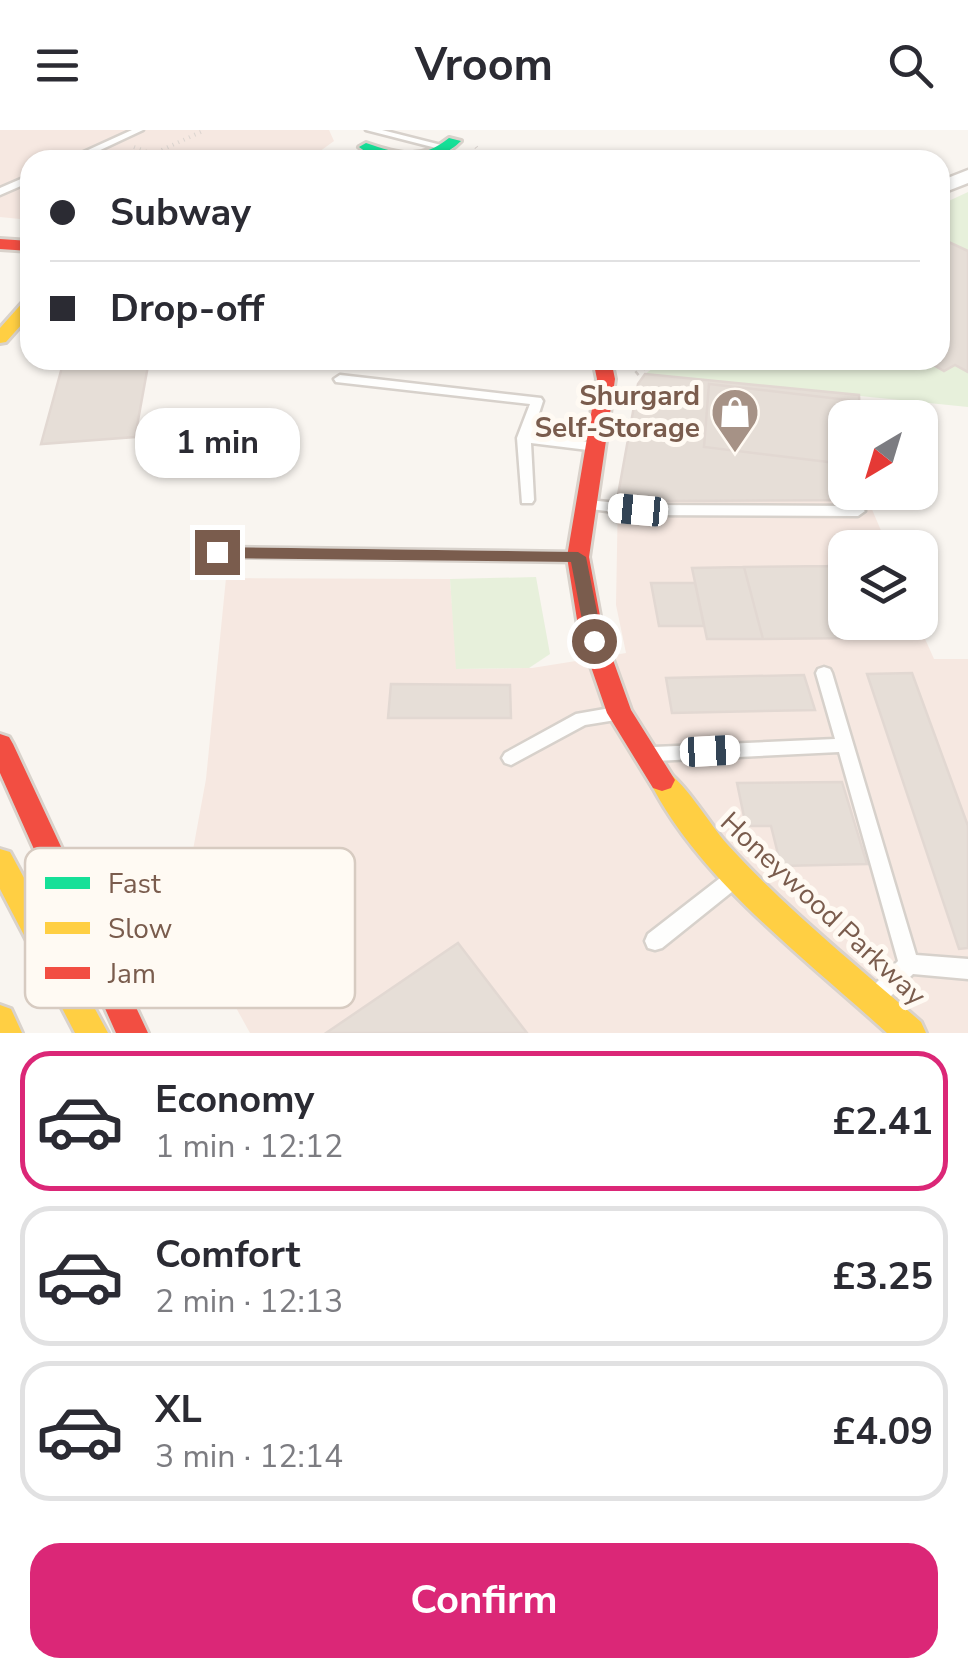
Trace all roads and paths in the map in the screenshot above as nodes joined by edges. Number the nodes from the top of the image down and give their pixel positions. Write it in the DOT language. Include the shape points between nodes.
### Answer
graph roads {
  1 [pos="138,130"];
  2 [pos="205,130"];
  3 [pos="365,138"];
  4 [pos="453,144"];
  5 [pos="93,150"];
  6 [pos="162,150"];
  7 [pos="20,315"];
  8 [pos="0,338"];
  9 [pos="604,370"];
  10 [pos="340,380"];
  11 [pos="524,438"];
  12 [pos="596,448"];
  13 [pos="527,500"];
  14 [pos="585,505"];
  15 [pos="858,511"];
  16 [pos="217,552"];
  17 [pos="578,557"];
  18 [pos="824,672"];
  19 [pos="620,714"];
  20 [pos="0,744"];
  21 [pos="845,745"];
  22 [pos="642,754"];
  23 [pos="511,758"];
  24 [pos="48,848"];
  25 [pos="0,861"];
  26 [pos="738,876"];
  27 [pos="25,908"];
  28 [pos="654,941"];
  29 [pos="910,964"];
  30 [pos="968,970"];
  31 [pos="874,1000"];
  32 [pos="79,1008"];
  33 [pos="121,1008"];
  34 [pos="0,1020"];
  35 [pos="6,1033"];
  36 [pos="92,1033"];
  37 [pos="132,1033"];
  38 [pos="910,1033"];
  1 -- 5 [label="lane"];
  2 -- 6 [label="path"];
  3 -- 4 [label="lane"];
  7 -- 8 [label="main road"];
  9 -- 12 [label="main road, Honeywood Parkway"];
  10 -- 11 [label="lane" via="536,400"];
  11 -- 12 [label="lane"];
  11 -- 13 [label="lane"];
  12 -- 14 [label="main road, Honeywood Parkway"];
  14 -- 15 [label="lane"];
  14 -- 17 [label="main road, Honeywood Parkway"];
  16 -- 17 [label="lane"];
  17 -- 19 [label="main road, Honeywood Parkway" via="591,632"];
  18 -- 21 [label="lane"];
  19 -- 22 [label="main road, Honeywood Parkway"];
  19 -- 23 [label="lane" via="582,719"];
  20 -- 24 [label="main road"];
  21 -- 22 [label="lane"];
  21 -- 29 [label="lane"];
  22 -- 26 [label="main road, Honeywood Parkway" via="688,822"];
  25 -- 27 [label="main road"];
  26 -- 28 [label="lane"];
  26 -- 31 [label="main road, Honeywood Parkway"];
  29 -- 30 [label="lane"];
  29 -- 31 [label="lane"];
  31 -- 38 [label="main road, Honeywood Parkway"];
  32 -- 36 [label="main road"];
  33 -- 37 [label="main road"];
  34 -- 35 [label="main road"];
}
